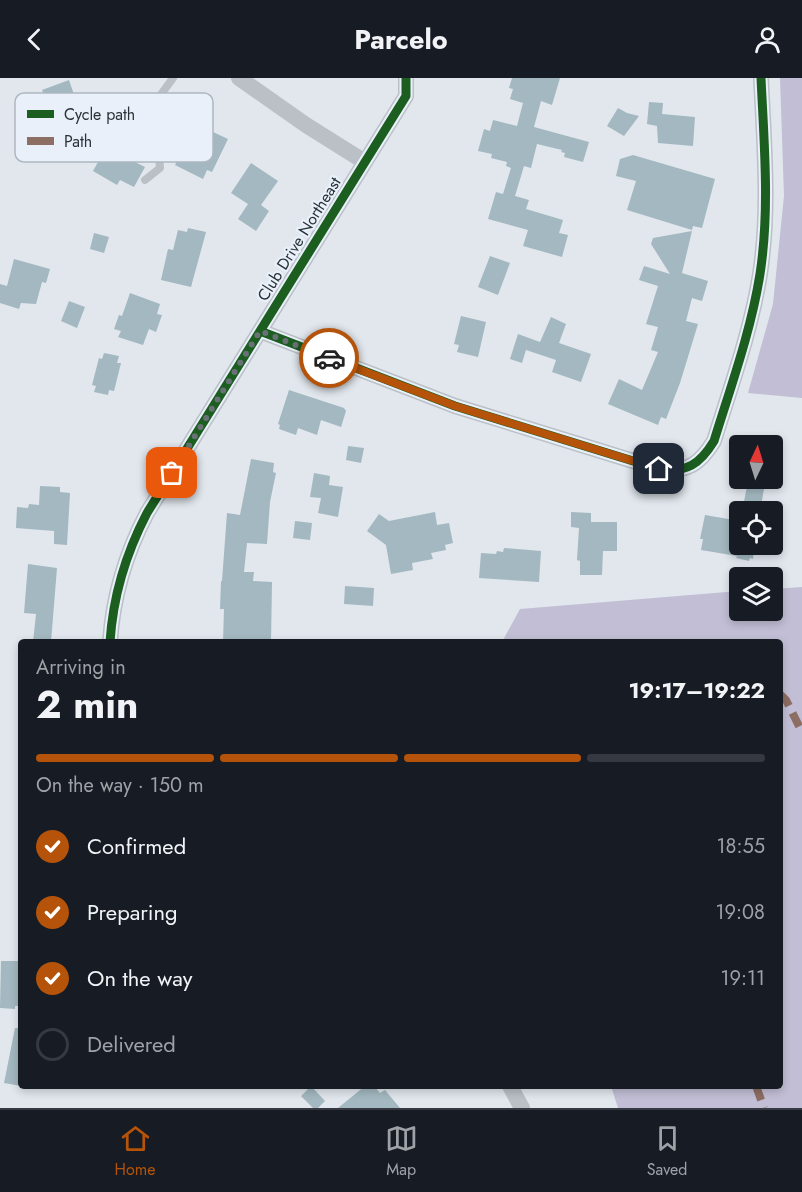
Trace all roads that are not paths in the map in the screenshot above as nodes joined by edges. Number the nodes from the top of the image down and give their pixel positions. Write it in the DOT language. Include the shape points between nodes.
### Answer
graph roads {
  1 [pos="173,78"];
  2 [pos="238,78"];
  3 [pos="406,78"];
  4 [pos="417,78"];
  5 [pos="761,78"];
  6 [pos="163,93"];
  7 [pos="406,96"];
  8 [pos="159,162"];
  9 [pos="365,162"];
  10 [pos="145,180"];
  11 [pos="260,331"];
  12 [pos="110,639"];
  13 [pos="512,1089"];
  14 [pos="522,1108"];
  1 -- 6 [label="lane"];
  2 -- 9 [label="street"];
  3 -- 7 [label="street"];
  4 -- 7 [label="street, Club Drive Northeast"];
  5 -- 11 [label="street" via="766,200 760,274 749,326 714,441 695,464 671,471 659,469 455,406"];
  7 -- 9 [label="street, Club Drive Northeast"];
  8 -- 10 [label="lane" via="160,168"];
  9 -- 11 [label="street, Club Drive Northeast"];
  11 -- 12 [label="street, Club Drive Northeast" via="134,538 112,613"];
  13 -- 14 [label="street"];
}
